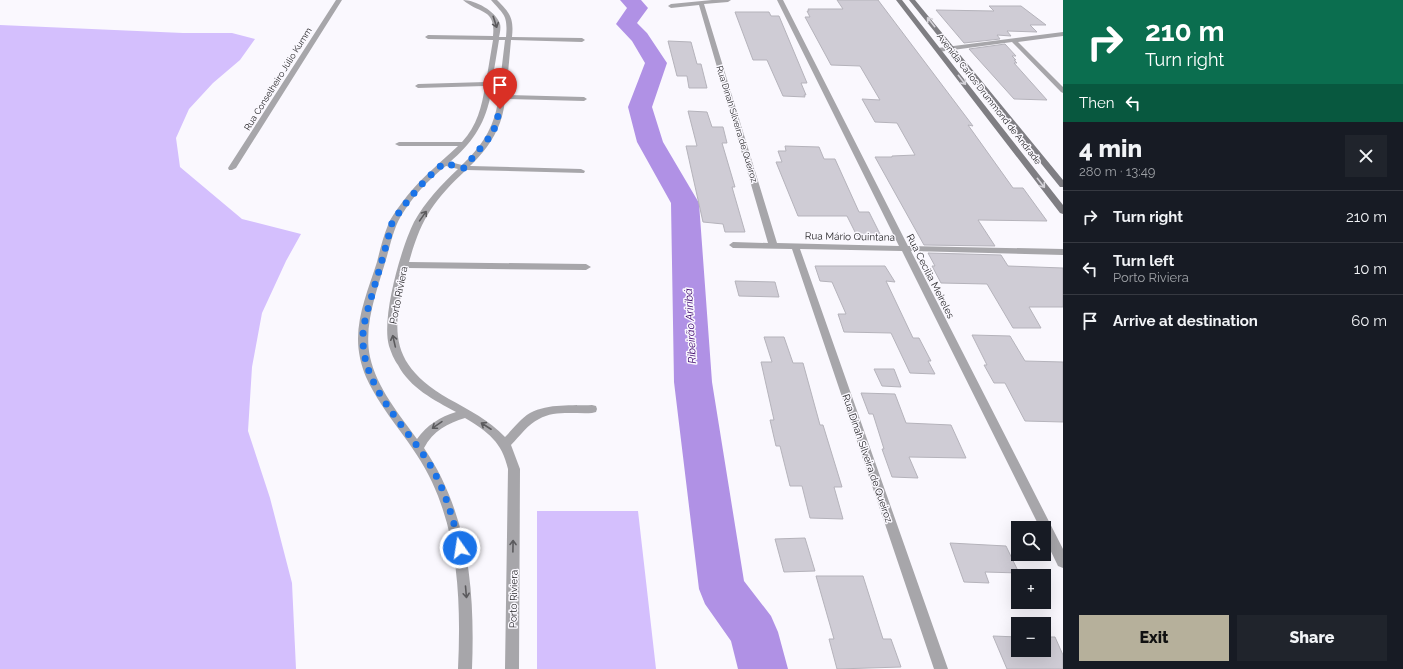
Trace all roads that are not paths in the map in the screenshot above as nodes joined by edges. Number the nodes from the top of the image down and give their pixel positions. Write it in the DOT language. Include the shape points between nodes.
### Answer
graph roads {
  1 [pos="339,0"];
  2 [pos="493,0"];
  3 [pos="728,0"];
  4 [pos="780,0"];
  5 [pos="899,0"];
  6 [pos="912,0"];
  7 [pos="470,1"];
  8 [pos="701,3"];
  9 [pos="671,6"];
  10 [pos="1063,34"];
  11 [pos="428,37"];
  12 [pos="496,38"];
  13 [pos="509,39"];
  14 [pos="582,40"];
  15 [pos="1013,40"];
  16 [pos="952,48"];
  17 [pos="938,50"];
  18 [pos="488,84"];
  19 [pos="503,84"];
  20 [pos="418,86"];
  21 [pos="1063,91"];
  22 [pos="486,96"];
  23 [pos="502,96"];
  24 [pos="584,99"];
  25 [pos="399,144"];
  26 [pos="465,144"];
  27 [pos="444,163"];
  28 [pos="232,168"];
  29 [pos="464,168"];
  30 [pos="581,171"];
  31 [pos="1063,185"];
  32 [pos="1063,211"];
  33 [pos="733,245"];
  34 [pos="773,246"];
  35 [pos="795,246"];
  36 [pos="905,248"];
  37 [pos="1063,252"];
  38 [pos="404,265"];
  39 [pos="586,267"];
  40 [pos="592,409"];
  41 [pos="465,414"];
  42 [pos="505,444"];
  43 [pos="418,448"];
  44 [pos="1063,562"];
  45 [pos="466,669"];
  46 [pos="512,669"];
  47 [pos="941,669"];
  1 -- 28 [label="street, Rua Conselheiro Júlio Kumm"];
  2 -- 7 [label="street" via="487,5"];
  2 -- 13 [label="street, Porto Riviera" via="509,17"];
  3 -- 8 [label="street"];
  4 -- 36 [label="street, Rua Cecília Meireles"];
  5 -- 17 [label="main road, Avenida Carlos Drummond de Andrade"];
  16 -- 6 [label="main road, Avenida Carlos Drummond de Andrade, one-way"];
  7 -- 12 [label="street, one-way" via="493,15 497,24"];
  8 -- 9 [label="street"];
  8 -- 34 [label="street, Rua Dinah Silveira de Queiroz"];
  10 -- 15 [label="street"];
  11 -- 12 [label="street"];
  12 -- 13 [label="street"];
  12 -- 18 [label="street"];
  13 -- 14 [label="street"];
  13 -- 19 [label="street, Porto Riviera"];
  15 -- 16 [label="street"];
  15 -- 21 [label="street"];
  16 -- 17 [label="street"];
  16 -- 31 [label="main road, Avenida Carlos Drummond de Andrade"];
  17 -- 32 [label="main road, Avenida Carlos Drummond de Andrade, one-way"];
  18 -- 19 [label="street"];
  18 -- 20 [label="street"];
  18 -- 22 [label="street"];
  19 -- 23 [label="street, Porto Riviera"];
  22 -- 23 [label="street"];
  22 -- 26 [label="street" via="478,124"];
  23 -- 24 [label="street"];
  23 -- 29 [label="street, Porto Riviera" via="499,117 493,133"];
  25 -- 26 [label="street"];
  26 -- 27 [label="street"];
  27 -- 29 [label="street"];
  27 -- 43 [label="street" via="412,195 392,223 366,317 363,340 366,364 377,389"];
  29 -- 30 [label="street"];
  38 -- 29 [label="street, Porto Riviera, one-way" via="419,222 443,188"];
  33 -- 34 [label="street, Rua Mário Quintana"];
  34 -- 35 [label="street, Rua Mário Quintana"];
  35 -- 36 [label="street, Rua Mário Quintana"];
  35 -- 47 [label="street, Rua Dinah Silveira de Queiroz"];
  36 -- 37 [label="street, Rua Mário Quintana"];
  36 -- 44 [label="street, Rua Cecília Meireles"];
  38 -- 39 [label="street"];
  41 -- 38 [label="street, Porto Riviera, one-way" via="428,391 408,372 394,346 392,320"];
  40 -- 42 [label="street" via="555,410 540,414"];
  42 -- 41 [label="street, Porto Riviera, one-way" via="492,430"];
  41 -- 43 [label="street, one-way" via="444,420 435,426 422,438"];
  46 -- 42 [label="street, Porto Riviera, one-way" via="514,469 512,457"];
  43 -- 45 [label="street, one-way" via="438,480 463,562 466,595"];
}
